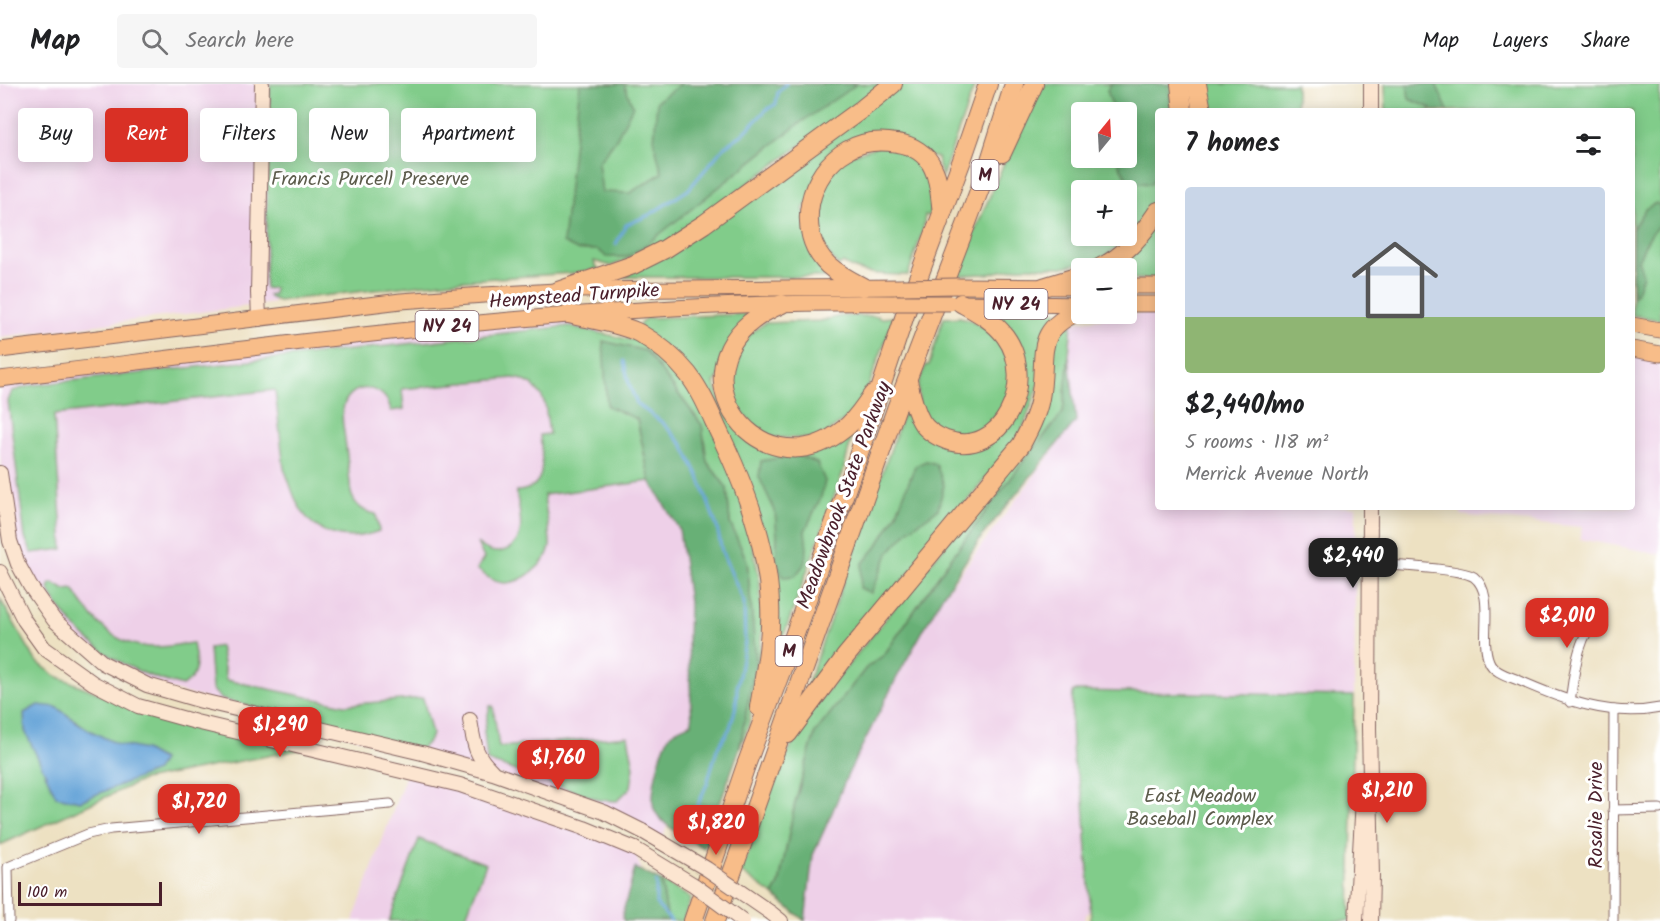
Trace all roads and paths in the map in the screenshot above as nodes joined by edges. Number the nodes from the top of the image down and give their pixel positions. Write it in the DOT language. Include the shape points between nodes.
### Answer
graph roads {
  1 [pos="262,84"];
  2 [pos="893,84"];
  3 [pos="988,84"];
  4 [pos="1014,84"];
  5 [pos="1034,84"];
  6 [pos="1180,84"];
  7 [pos="1197,84"];
  8 [pos="1371,84"];
  9 [pos="1183,108"];
  10 [pos="1201,108"];
  11 [pos="1371,108"];
  12 [pos="942,216"];
  13 [pos="1155,216"];
  14 [pos="1115,258"];
  15 [pos="951,264"];
  16 [pos="1071,278"];
  17 [pos="1071,286"];
  18 [pos="1137,286"];
  19 [pos="1155,286"];
  20 [pos="1043,287"];
  21 [pos="863,288"];
  22 [pos="558,291"];
  23 [pos="956,298"];
  24 [pos="782,304"];
  25 [pos="1071,304"];
  26 [pos="1137,304"];
  27 [pos="1155,304"];
  28 [pos="569,314"];
  29 [pos="1071,314"];
  30 [pos="260,319"];
  31 [pos="1635,326"];
  32 [pos="1660,330"];
  33 [pos="0,350"];
  34 [pos="1635,350"];
  35 [pos="1660,354"];
  36 [pos="0,379"];
  37 [pos="883,380"];
  38 [pos="908,381"];
  39 [pos="0,473"];
  40 [pos="1370,510"];
  41 [pos="18,564"];
  42 [pos="1369,564"];
  43 [pos="0,572"];
  44 [pos="1600,616"];
  45 [pos="1570,702"];
  46 [pos="1660,708"];
  47 [pos="1614,710"];
  48 [pos="470,720"];
  49 [pos="1369,728"];
  50 [pos="756,741"];
  51 [pos="777,748"];
  52 [pos="493,773"];
  53 [pos="390,804"];
  54 [pos="583,804"];
  55 [pos="1660,809"];
  56 [pos="1613,810"];
  57 [pos="543,814"];
  58 [pos="776,917"];
  59 [pos="9,921"];
  60 [pos="693,921"];
  61 [pos="715,921"];
  62 [pos="743,921"];
  63 [pos="1356,921"];
  64 [pos="1371,921"];
  65 [pos="1613,921"];
  1 -- 30 [label="main road"];
  2 -- 22 [label="highway" via="665,249 633,265"];
  3 -- 12 [label="highway, Meadowbrook State Parkway / M"];
  4 -- 15 [label="highway, Meadowbrook State Parkway / M"];
  5 -- 15 [label="highway"];
  6 -- 9 [label="highway"];
  7 -- 10 [label="highway"];
  8 -- 11 [label="main road"];
  12 -- 21 [label="highway" via="933,168 915,148 884,141 865,143 832,162 813,191 809,207 812,239 827,264"];
  12 -- 37 [label="highway, Meadowbrook State Parkway / M"];
  13 -- 14 [label="highway" via="1144,233"];
  15 -- 38 [label="highway, Meadowbrook State Parkway / M"];
  16 -- 20 [label="highway"];
  17 -- 20 [label="main road, Hempstead Turnpike / NY 24"];
  18 -- 19 [label="main road"];
  20 -- 23 [label="main road, Hempstead Turnpike / NY 24"];
  21 -- 22 [label="main road, Hempstead Turnpike / NY 24"];
  21 -- 23 [label="main road, Hempstead Turnpike / NY 24, bridge" via="902,287"];
  22 -- 30 [label="main road, Hempstead Turnpike / NY 24" via="401,301"];
  23 -- 24 [label="main road, Hempstead Turnpike / NY 24, bridge"];
  23 -- 25 [label="main road, Hempstead Turnpike / NY 24"];
  23 -- 38 [label="highway" via="989,320 1012,347 1017,360 1018,392 1006,417 984,437 969,443 953,442 932,433 921,421"];
  24 -- 28 [label="main road, Hempstead Turnpike / NY 24"];
  24 -- 37 [label="highway" via="765,311 740,331 723,364 724,393 735,418 749,433 762,441 795,448 825,441 853,421"];
  26 -- 27 [label="main road"];
  28 -- 36 [label="main road, Hempstead Turnpike / NY 24"];
  28 -- 50 [label="highway" via="638,333 665,351 703,397 731,456 759,536 770,602 770,641"];
  29 -- 51 [label="highway" via="1051,330 1043,347 1040,400 1021,445 845,657"];
  30 -- 33 [label="main road, Hempstead Turnpike / NY 24"];
  31 -- 32 [label="main road"];
  34 -- 35 [label="main road"];
  37 -- 50 [label="highway, Meadowbrook State Parkway / M"];
  38 -- 51 [label="highway, Meadowbrook State Parkway / M"];
  39 -- 41 [label="main road" via="10,541"];
  40 -- 42 [label="main road"];
  41 -- 43 [label="main road"];
  41 -- 52 [label="main road" via="54,620 103,663 147,685"];
  42 -- 45 [label="street" via="1460,572 1474,577 1483,588 1486,653 1493,668"];
  42 -- 49 [label="main road"];
  43 -- 57 [label="main road" via="24,620 44,648 93,683 138,706 446,781"];
  44 -- 45 [label="street" via="1592,622 1583,641"];
  45 -- 47 [label="street"];
  46 -- 47 [label="street"];
  47 -- 56 [label="street, Rosalie Drive"];
  48 -- 52 [label="main road" via="475,749"];
  49 -- 63 [label="main road"];
  49 -- 64 [label="main road"];
  50 -- 60 [label="highway, Meadowbrook State Parkway / M"];
  51 -- 61 [label="highway, Meadowbrook State Parkway / M"];
  52 -- 54 [label="main road"];
  53 -- 59 [label="street" via="88,834 8,867"];
  54 -- 57 [label="main road"];
  54 -- 58 [label="main road, bridge" via="642,831 707,869"];
  55 -- 56 [label="street"];
  56 -- 65 [label="street, Rosalie Drive"];
  57 -- 62 [label="main road, bridge" via="635,849"];
}
